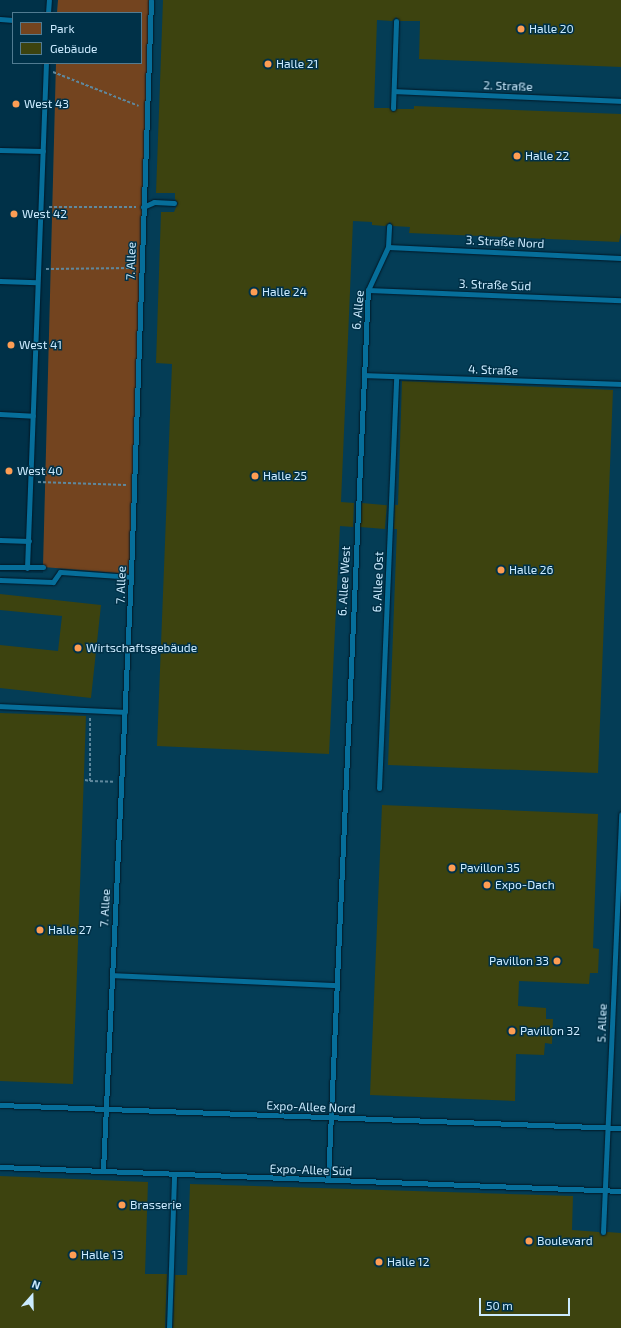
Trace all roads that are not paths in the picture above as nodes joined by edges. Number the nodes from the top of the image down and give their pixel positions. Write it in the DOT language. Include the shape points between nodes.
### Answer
graph roads {
  1 [pos="49,0"];
  2 [pos="151,0"];
  3 [pos="48,12"];
  4 [pos="0,20"];
  5 [pos="12,20"];
  6 [pos="396,21"];
  7 [pos="46,66"];
  8 [pos="394,91"];
  9 [pos="621,101"];
  10 [pos="393,108"];
  11 [pos="0,150"];
  12 [pos="42,151"];
  13 [pos="174,203"];
  14 [pos="143,207"];
  15 [pos="389,226"];
  16 [pos="388,247"];
  17 [pos="621,258"];
  18 [pos="0,281"];
  19 [pos="37,282"];
  20 [pos="368,290"];
  21 [pos="621,300"];
  22 [pos="364,375"];
  23 [pos="396,376"];
  24 [pos="621,384"];
  25 [pos="0,414"];
  26 [pos="33,416"];
  27 [pos="0,540"];
  28 [pos="29,541"];
  29 [pos="0,567"];
  30 [pos="43,567"];
  31 [pos="27,568"];
  32 [pos="131,577"];
  33 [pos="0,580"];
  34 [pos="0,706"];
  35 [pos="125,712"];
  36 [pos="379,788"];
  37 [pos="621,814"];
  38 [pos="112,975"];
  39 [pos="336,985"];
  40 [pos="0,1105"];
  41 [pos="106,1109"];
  42 [pos="330,1117"];
  43 [pos="608,1128"];
  44 [pos="621,1128"];
  45 [pos="0,1167"];
  46 [pos="103,1170"];
  47 [pos="174,1174"];
  48 [pos="328,1180"];
  49 [pos="605,1191"];
  50 [pos="621,1191"];
  51 [pos="603,1232"];
  52 [pos="169,1328"];
  1 -- 3 [label="lane"];
  2 -- 14 [label="lane, 7. Allee"];
  4 -- 5 [label="lane"];
  6 -- 8 [label="lane"];
  7 -- 12 [label="lane"];
  8 -- 9 [label="lane, 2. Straße"];
  8 -- 10 [label="lane"];
  11 -- 12 [label="lane"];
  12 -- 19 [label="lane"];
  13 -- 14 [label="lane" via="154,202"];
  14 -- 32 [label="lane, 7. Allee"];
  15 -- 16 [label="lane, 6. Allee"];
  16 -- 17 [label="lane, 3. Straße Nord"];
  16 -- 20 [label="lane, 6. Allee"];
  18 -- 19 [label="lane"];
  19 -- 26 [label="lane"];
  20 -- 21 [label="lane, 3. Straße Süd"];
  20 -- 22 [label="lane, 6. Allee"];
  22 -- 23 [label="lane, 4. Straße"];
  22 -- 39 [label="lane, 6. Allee West"];
  23 -- 24 [label="lane, 4. Straße"];
  23 -- 36 [label="lane, 6. Allee Ost"];
  25 -- 26 [label="lane"];
  26 -- 28 [label="lane"];
  27 -- 28 [label="lane"];
  28 -- 31 [label="lane"];
  29 -- 31 [label="lane"];
  30 -- 31 [label="lane"];
  32 -- 33 [label="lane" via="60,572 53,582"];
  32 -- 35 [label="lane, 7. Allee"];
  34 -- 35 [label="lane"];
  35 -- 38 [label="lane, 7. Allee"];
  37 -- 43 [label="lane, 5. Allee"];
  38 -- 39 [label="lane"];
  38 -- 41 [label="lane, 7. Allee"];
  39 -- 42 [label="lane, 6. Allee West"];
  40 -- 41 [label="lane, Expo-Allee Nord"];
  41 -- 42 [label="lane, Expo-Allee Nord"];
  41 -- 46 [label="lane, 7. Allee"];
  42 -- 43 [label="lane, Expo-Allee Nord"];
  42 -- 48 [label="lane, 6. Allee West"];
  43 -- 44 [label="lane, Expo-Allee Nord"];
  43 -- 49 [label="lane, 5. Allee"];
  45 -- 46 [label="lane, Expo-Allee Süd"];
  46 -- 47 [label="lane, Expo-Allee Süd"];
  47 -- 48 [label="lane, Expo-Allee Süd"];
  47 -- 52 [label="lane"];
  48 -- 49 [label="lane, Expo-Allee Süd"];
  49 -- 50 [label="lane, Expo-Allee Süd"];
  49 -- 51 [label="lane, 5. Allee"];
}
